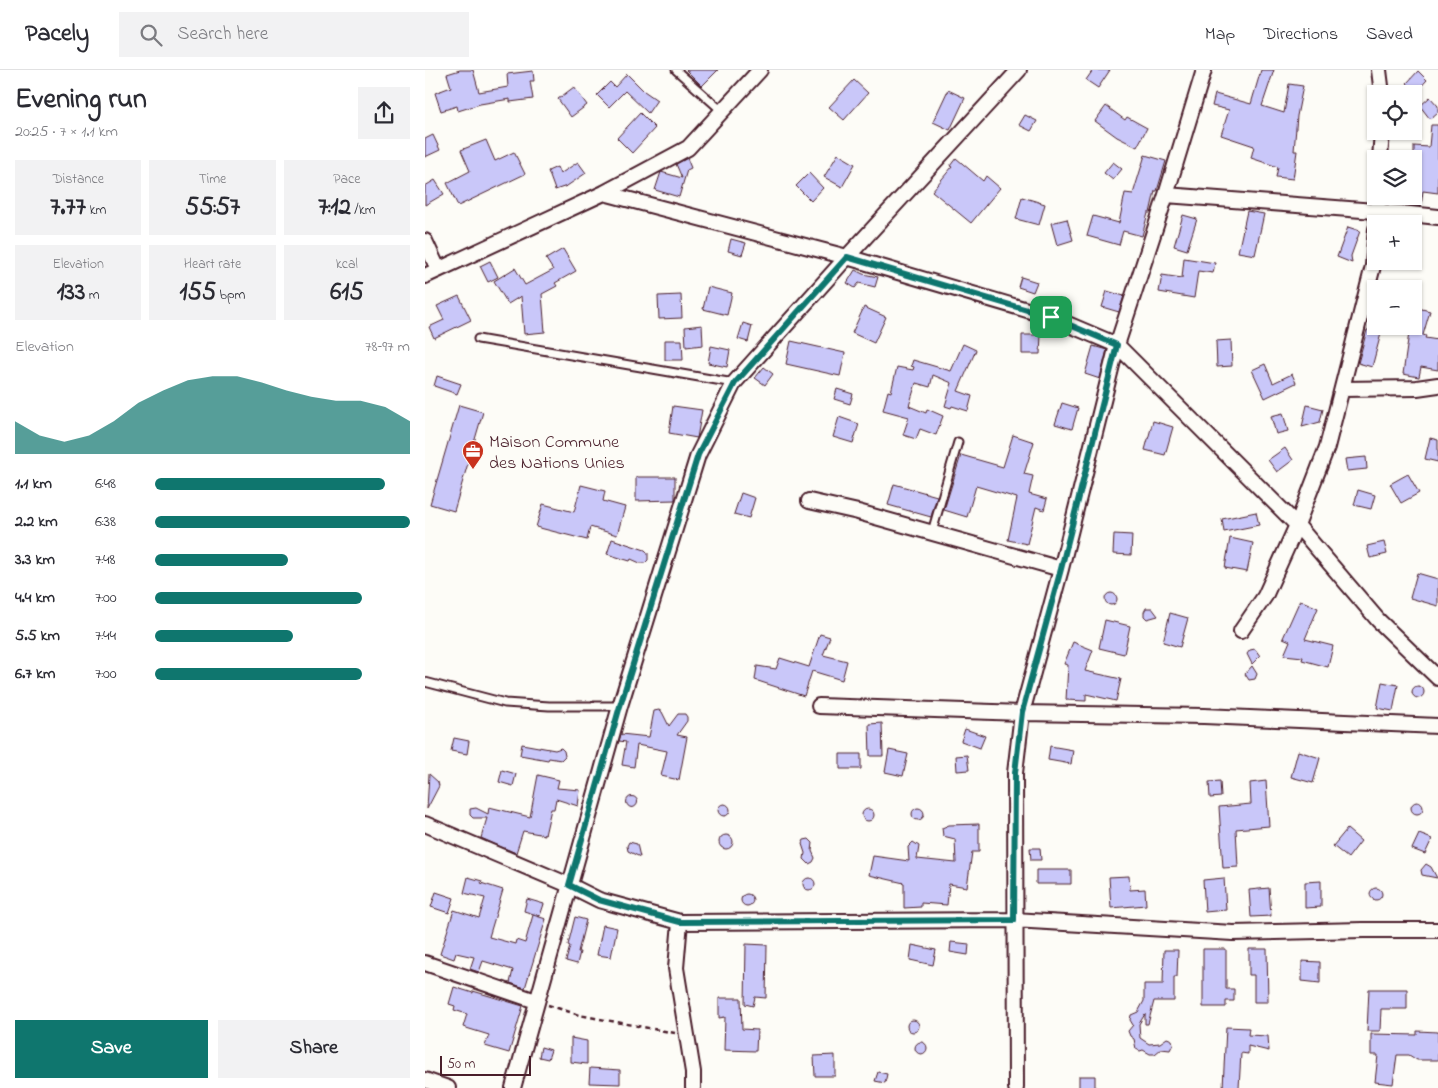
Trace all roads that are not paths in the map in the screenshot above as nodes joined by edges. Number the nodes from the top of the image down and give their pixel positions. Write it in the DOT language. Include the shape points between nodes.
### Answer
graph roads {
  1 [pos="677,70"];
  2 [pos="760,70"];
  3 [pos="1019,70"];
  4 [pos="1203,70"];
  5 [pos="1379,70"];
  6 [pos="1381,85"];
  7 [pos="723,112"];
  8 [pos="604,193"];
  9 [pos="1166,195"];
  10 [pos="1367,216"];
  11 [pos="1422,218"];
  12 [pos="1438,218"];
  13 [pos="425,241"];
  14 [pos="847,257"];
  15 [pos="438,269"];
  16 [pos="1372,270"];
  17 [pos="425,276"];
  18 [pos="478,339"];
  19 [pos="1117,345"];
  20 [pos="735,383"];
  21 [pos="1438,385"];
  22 [pos="1342,389"];
  23 [pos="958,442"];
  24 [pos="809,501"];
  25 [pos="1297,525"];
  26 [pos="933,532"];
  27 [pos="1061,569"];
  28 [pos="1241,631"];
  29 [pos="1438,678"];
  30 [pos="425,682"];
  31 [pos="620,706"];
  32 [pos="819,706"];
  33 [pos="1022,712"];
  34 [pos="1438,726"];
  35 [pos="425,824"];
  36 [pos="569,885"];
  37 [pos="1014,920"];
  38 [pos="680,922"];
  39 [pos="1438,930"];
  40 [pos="425,963"];
  41 [pos="536,1001"];
  42 [pos="425,1080"];
  43 [pos="447,1088"];
  44 [pos="513,1088"];
  45 [pos="693,1088"];
  46 [pos="1016,1088"];
  1 -- 7 [label="lane"];
  2 -- 7 [label="street"];
  3 -- 14 [label="street"];
  4 -- 9 [label="street"];
  5 -- 6 [label="street"];
  7 -- 8 [label="street" via="687,148"];
  8 -- 14 [label="street"];
  8 -- 15 [label="street"];
  9 -- 10 [label="street"];
  9 -- 19 [label="street"];
  11 -- 12 [label="street"];
  13 -- 15 [label="street"];
  14 -- 19 [label="street" via="1051,317"];
  14 -- 20 [label="street"];
  15 -- 17 [label="street"];
  16 -- 22 [label="street"];
  18 -- 20 [label="lane"];
  19 -- 25 [label="street"];
  19 -- 27 [label="street"];
  20 -- 31 [label="street" via="698,455"];
  21 -- 22 [label="street"];
  22 -- 25 [label="street" via="1327,447"];
  23 -- 26 [label="lane"];
  24 -- 26 [label="street"];
  25 -- 28 [label="street" via="1265,596"];
  25 -- 29 [label="street" via="1378,620"];
  26 -- 27 [label="street"];
  27 -- 33 [label="street"];
  30 -- 31 [label="lane" via="505,703"];
  31 -- 36 [label="street"];
  32 -- 33 [label="street"];
  33 -- 34 [label="street"];
  33 -- 37 [label="street" via="1015,773"];
  35 -- 36 [label="street"];
  36 -- 38 [label="street" via="599,900"];
  36 -- 41 [label="street"];
  37 -- 38 [label="street"];
  37 -- 39 [label="street" via="1233,934"];
  37 -- 46 [label="street"];
  38 -- 45 [label="street" via="675,968"];
  40 -- 41 [label="street"];
  41 -- 44 [label="street"];
  42 -- 43 [label="street"];
}
